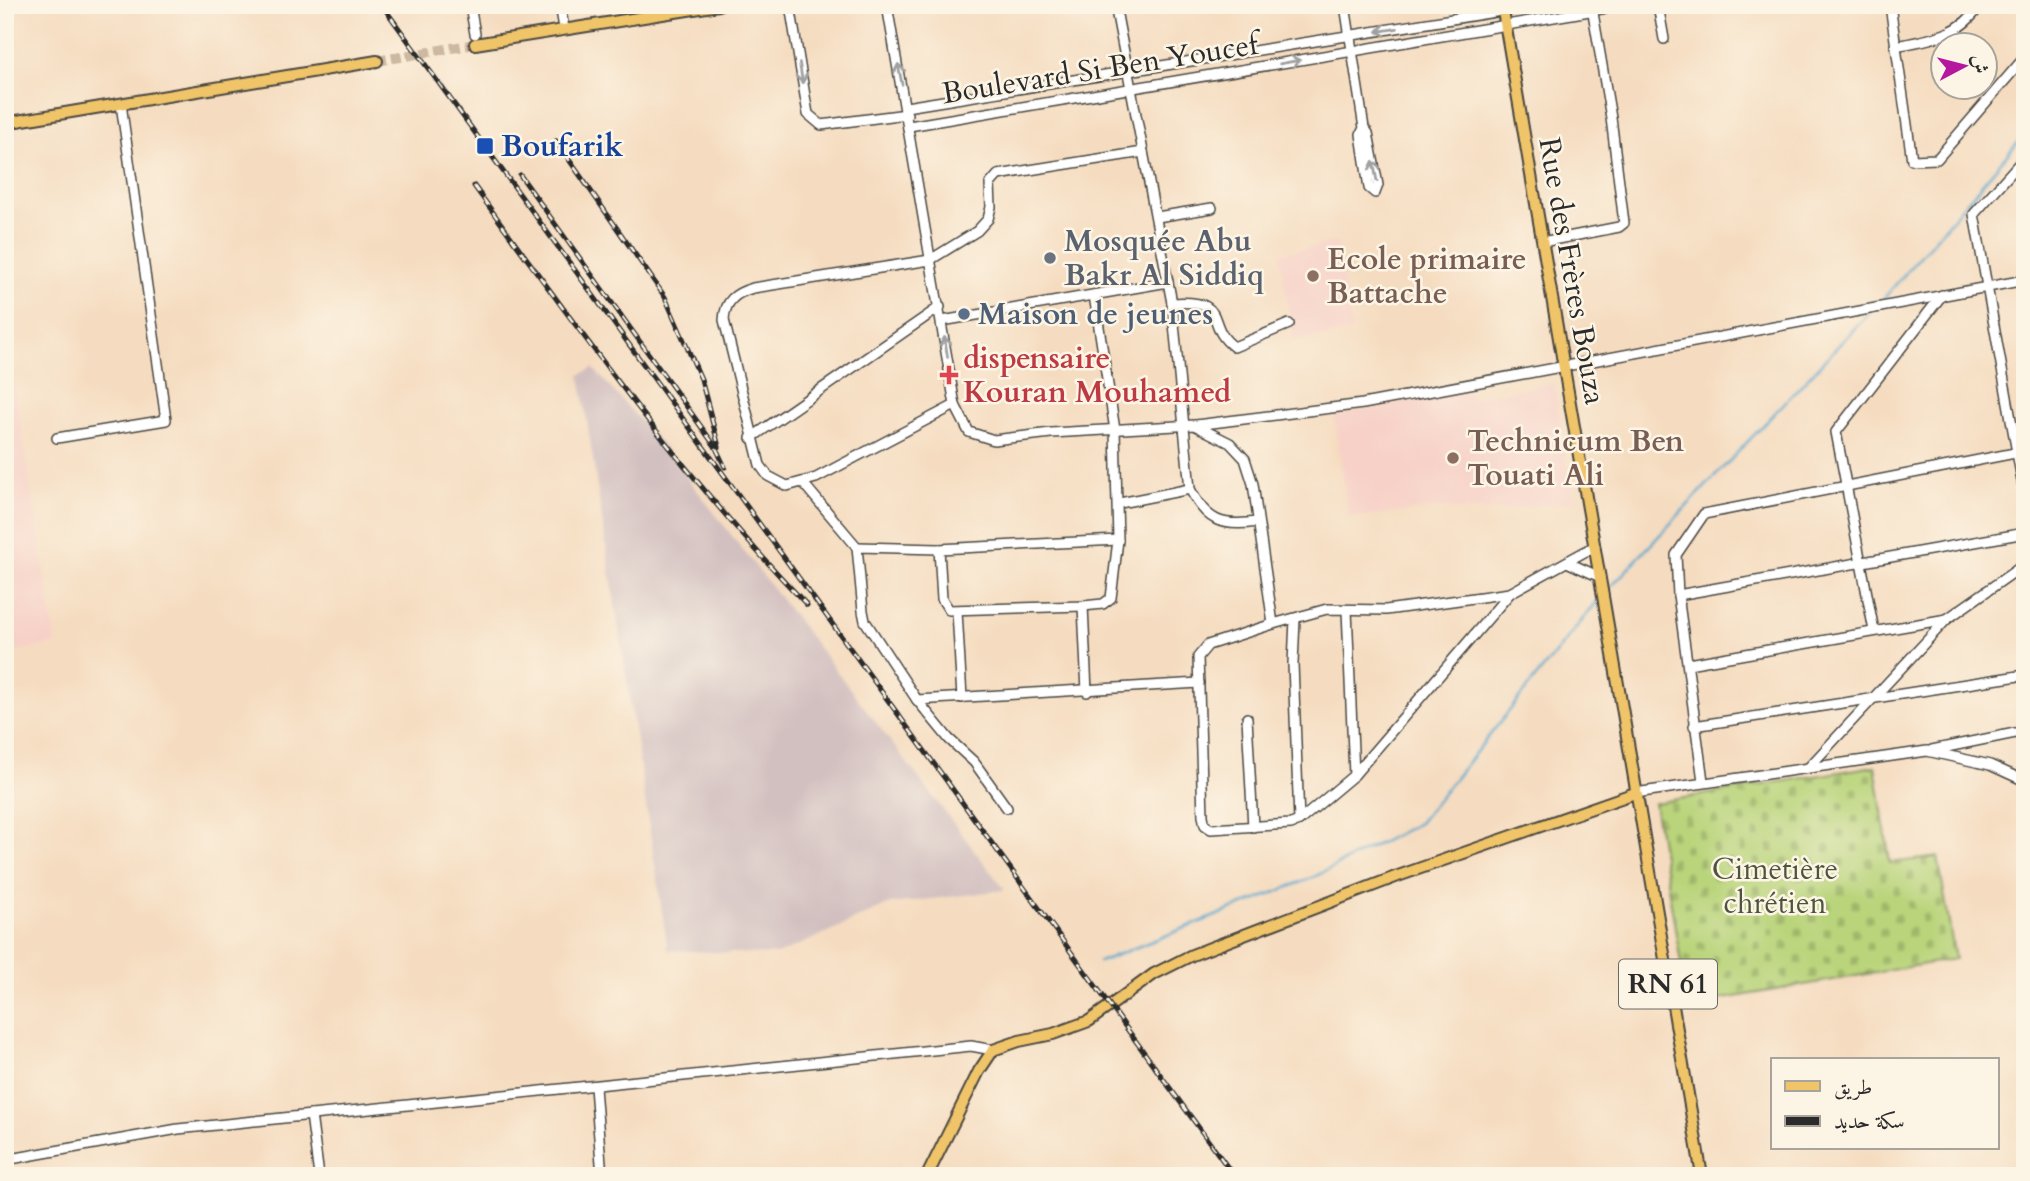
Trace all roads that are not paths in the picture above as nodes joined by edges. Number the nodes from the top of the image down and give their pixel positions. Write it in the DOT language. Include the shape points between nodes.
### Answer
graph roads {
  1 [pos="470,5"];
  2 [pos="561,5"];
  3 [pos="719,5"];
  4 [pos="790,5"];
  5 [pos="887,5"];
  6 [pos="1115,5"];
  7 [pos="1345,5"];
  8 [pos="1538,5"];
  9 [pos="1625,5"];
  10 [pos="1658,5"];
  11 [pos="1890,5"];
  12 [pos="1980,5"];
  13 [pos="1503,8"];
  14 [pos="1592,8"];
  15 [pos="651,10"];
  16 [pos="1506,26"];
  17 [pos="564,29"];
  18 [pos="1350,36"];
  19 [pos="475,39"];
  20 [pos="1664,39"];
  21 [pos="1895,46"];
  22 [pos="1352,52"];
  23 [pos="2025,57"];
  24 [pos="377,61"];
  25 [pos="1126,71"];
  26 [pos="1130,89"];
  27 [pos="121,104"];
  28 [pos="906,110"];
  29 [pos="5,123"];
  30 [pos="909,126"];
  31 [pos="1364,128"];
  32 [pos="1143,152"];
  33 [pos="2025,157"];
  34 [pos="1212,208"];
  35 [pos="1157,217"];
  36 [pos="1542,242"];
  37 [pos="930,260"];
  38 [pos="2025,280"];
  39 [pos="1168,282"];
  40 [pos="1987,287"];
  41 [pos="1094,295"];
  42 [pos="1942,295"];
  43 [pos="1172,303"];
  44 [pos="940,307"];
  45 [pos="942,321"];
  46 [pos="1289,324"];
  47 [pos="1563,367"];
  48 [pos="957,409"];
  49 [pos="1189,425"];
  50 [pos="1115,430"];
  51 [pos="57,438"];
  52 [pos="751,438"];
  53 [pos="2020,452"];
  54 [pos="803,483"];
  55 [pos="1846,486"];
  56 [pos="1190,489"];
  57 [pos="2025,497"];
  58 [pos="1120,503"];
  59 [pos="1257,522"];
  60 [pos="2025,533"];
  61 [pos="1118,540"];
  62 [pos="1595,546"];
  63 [pos="857,547"];
  64 [pos="939,549"];
  65 [pos="1861,562"];
  66 [pos="1569,563"];
  67 [pos="2025,564"];
  68 [pos="1601,582"];
  69 [pos="1510,593"];
  70 [pos="1678,595"];
  71 [pos="1083,606"];
  72 [pos="1347,610"];
  73 [pos="957,611"];
  74 [pos="1295,619"];
  75 [pos="1947,619"];
  76 [pos="1273,624"];
  77 [pos="1874,631"];
  78 [pos="1688,664"];
  79 [pos="2025,674"];
  80 [pos="1199,684"];
  81 [pos="1087,692"];
  82 [pos="962,698"];
  83 [pos="917,700"];
  84 [pos="1871,700"];
  85 [pos="1247,718"];
  86 [pos="1694,726"];
  87 [pos="2025,731"];
  88 [pos="1927,751"];
  89 [pos="1810,766"];
  90 [pos="1354,775"];
  91 [pos="1703,781"];
  92 [pos="2025,781"];
  93 [pos="1635,793"];
  94 [pos="1007,808"];
  95 [pos="1299,821"];
  96 [pos="1253,827"];
  97 [pos="993,1050"];
  98 [pos="595,1087"];
  99 [pos="311,1115"];
  100 [pos="5,1160"];
  101 [pos="319,1176"];
  102 [pos="602,1176"];
  103 [pos="927,1176"];
  104 [pos="1702,1176"];
  1 -- 19 [label="street"];
  2 -- 17 [label="street"];
  3 -- 15 [label="main road"];
  4 -- 28 [label="street, Boulevard Si Ben Youcef, one-way" via="812,120 826,125"];
  28 -- 5 [label="street, one-way"];
  6 -- 25 [label="street"];
  7 -- 18 [label="street"];
  8 -- 13 [label="street, Boulevard Si Ben Youcef"];
  9 -- 14 [label="street, Boulevard Si Ben Youcef"];
  10 -- 20 [label="street"];
  11 -- 21 [label="street"];
  12 -- 21 [label="street" via="1971,20 1953,32"];
  13 -- 16 [label="main road, Rue des Frères Bouza / RN 61"];
  13 -- 18 [label="street, Boulevard Si Ben Youcef, one-way"];
  14 -- 16 [label="street, Boulevard Si Ben Youcef"];
  14 -- 36 [label="street" via="1624,223"];
  15 -- 17 [label="main road"];
  16 -- 22 [label="street, Boulevard Si Ben Youcef"];
  16 -- 36 [label="main road, Rue des Frères Bouza / RN 61"];
  17 -- 19 [label="main road"];
  18 -- 22 [label="street"];
  18 -- 25 [label="street, Boulevard Si Ben Youcef"];
  21 -- 23 [label="street" via="1912,160 1937,159"];
  26 -- 22 [label="street, Boulevard Si Ben Youcef, one-way"];
  22 -- 31 [label="street"];
  24 -- 27 [label="main road"];
  25 -- 26 [label="street"];
  25 -- 28 [label="street, Boulevard Si Ben Youcef"];
  26 -- 30 [label="street, Boulevard Si Ben Youcef"];
  26 -- 32 [label="street"];
  27 -- 29 [label="main road"];
  27 -- 51 [label="street" via="166,420"];
  28 -- 30 [label="street"];
  30 -- 37 [label="street"];
  31 -- 31 [label="street, one-way" via="1369,188 1375,193 1378,185"];
  32 -- 35 [label="street"];
  32 -- 37 [label="street" via="993,177 988,219"];
  33 -- 40 [label="street" via="1974,214"];
  34 -- 35 [label="street"];
  35 -- 39 [label="street"];
  36 -- 47 [label="main road, Rue des Frères Bouza / RN 61"];
  37 -- 44 [label="street"];
  37 -- 52 [label="street" via="753,288 730,299 724,320"];
  38 -- 40 [label="street"];
  39 -- 41 [label="street"];
  39 -- 43 [label="street"];
  40 -- 42 [label="street"];
  40 -- 53 [label="street"];
  41 -- 45 [label="street"];
  41 -- 50 [label="street"];
  42 -- 47 [label="street"];
  42 -- 55 [label="street" via="1836,432"];
  43 -- 46 [label="street" via="1198,303 1212,309 1234,347"];
  43 -- 49 [label="street"];
  44 -- 45 [label="street"];
  44 -- 52 [label="street"];
  48 -- 45 [label="street, one-way"];
  47 -- 49 [label="street" via="1363,404"];
  47 -- 62 [label="main road, Rue des Frères Bouza / RN 61"];
  48 -- 50 [label="street" via="969,432 994,440"];
  48 -- 54 [label="street"];
  49 -- 50 [label="street"];
  49 -- 56 [label="street" via="1186,468"];
  49 -- 59 [label="street" via="1230,443 1245,459"];
  50 -- 58 [label="street"];
  52 -- 54 [label="street" via="768,476 787,486"];
  53 -- 55 [label="street"];
  53 -- 57 [label="street"];
  54 -- 63 [label="street"];
  55 -- 65 [label="street"];
  55 -- 70 [label="street" via="1704,514 1676,555"];
  56 -- 58 [label="street"];
  56 -- 59 [label="street" via="1197,502 1221,523"];
  58 -- 61 [label="street"];
  59 -- 76 [label="street"];
  60 -- 65 [label="street"];
  61 -- 64 [label="street"];
  61 -- 71 [label="street" via="1111,598 1103,604"];
  62 -- 66 [label="street"];
  62 -- 68 [label="main road, Rue des Frères Bouza / RN 61"];
  63 -- 64 [label="street"];
  63 -- 83 [label="street" via="865,621"];
  64 -- 73 [label="street" via="942,599 945,608"];
  65 -- 70 [label="street"];
  65 -- 77 [label="street"];
  66 -- 68 [label="street"];
  66 -- 69 [label="street"];
  67 -- 75 [label="street"];
  68 -- 93 [label="main road, Rue des Frères Bouza / RN 61"];
  69 -- 72 [label="street" via="1425,607"];
  69 -- 90 [label="street"];
  70 -- 78 [label="street"];
  71 -- 73 [label="street"];
  71 -- 81 [label="street"];
  72 -- 74 [label="street" via="1318,611"];
  72 -- 90 [label="street"];
  73 -- 82 [label="street"];
  74 -- 76 [label="street"];
  74 -- 95 [label="street"];
  75 -- 77 [label="street"];
  75 -- 84 [label="street"];
  76 -- 80 [label="street" via="1203,648 1198,657"];
  77 -- 78 [label="street"];
  78 -- 86 [label="street"];
  79 -- 84 [label="street"];
  80 -- 81 [label="street"];
  80 -- 96 [label="street" via="1203,821 1215,830"];
  81 -- 82 [label="street"];
  82 -- 83 [label="street"];
  83 -- 94 [label="street" via="974,762"];
  84 -- 86 [label="street"];
  84 -- 89 [label="street"];
  85 -- 96 [label="street"];
  86 -- 91 [label="street"];
  87 -- 88 [label="street"];
  88 -- 89 [label="street"];
  88 -- 92 [label="street" via="1990,765"];
  89 -- 91 [label="street"];
  90 -- 95 [label="street"];
  91 -- 93 [label="street"];
  93 -- 97 [label="main road" via="1192,955 1154,974 1089,1021"];
  93 -- 104 [label="main road, RN 61"];
  95 -- 96 [label="street"];
  97 -- 98 [label="street" via="971,1046"];
  97 -- 103 [label="main road"];
  98 -- 99 [label="street"];
  98 -- 102 [label="street"];
  99 -- 100 [label="street" via="118,1138"];
  99 -- 101 [label="street"];
}
